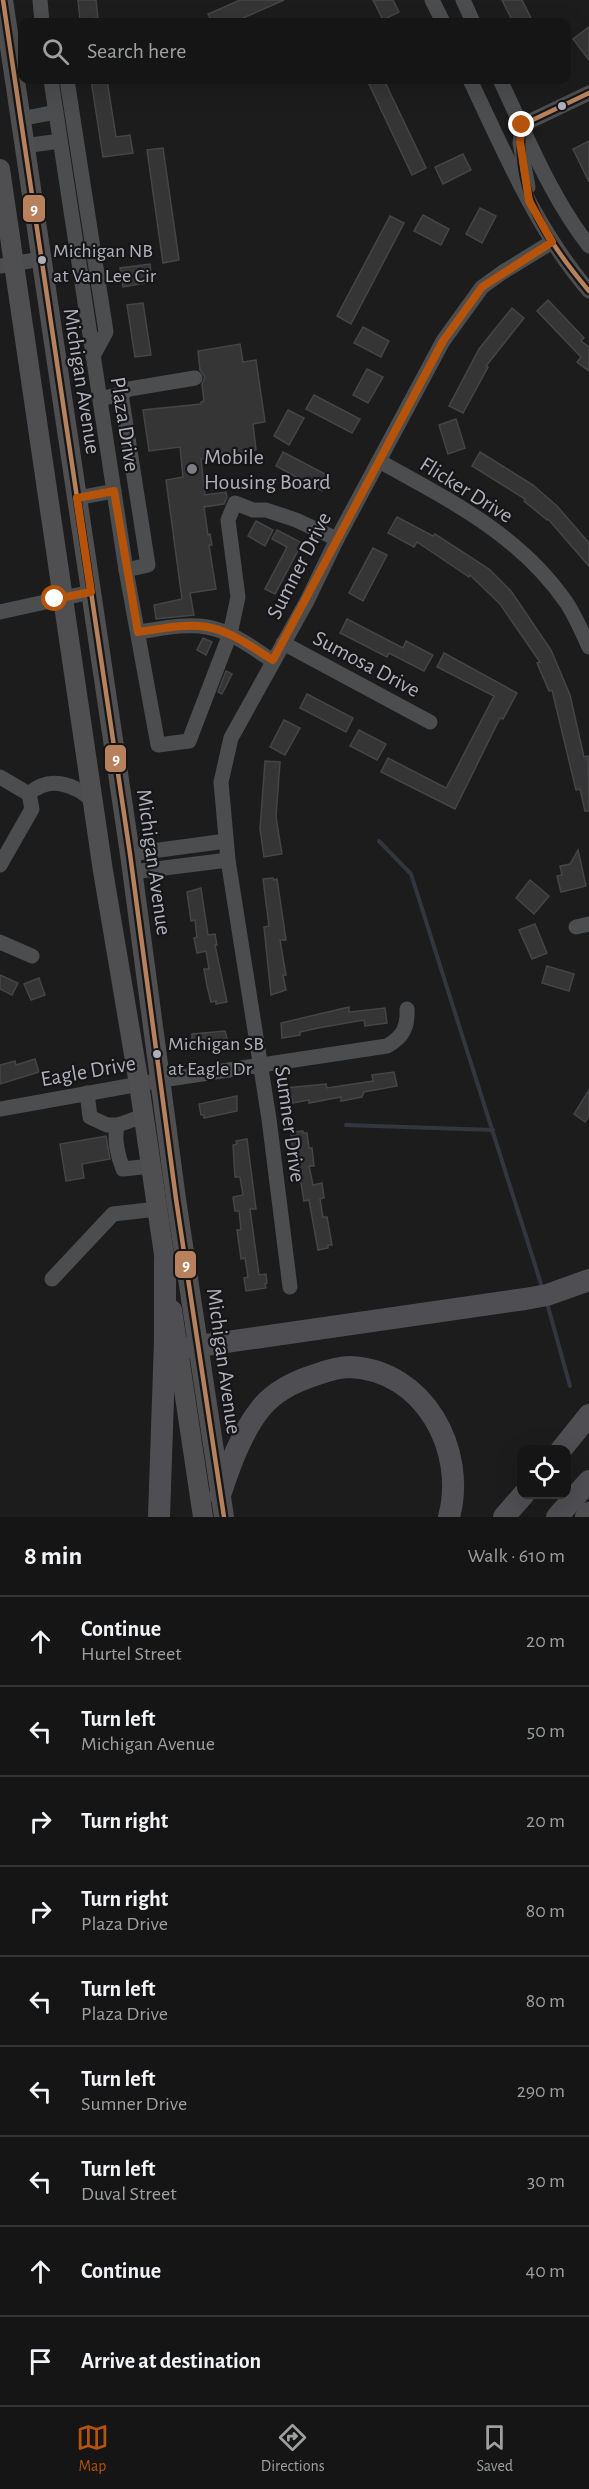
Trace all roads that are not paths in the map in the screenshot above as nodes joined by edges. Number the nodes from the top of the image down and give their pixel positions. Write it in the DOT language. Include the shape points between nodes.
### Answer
graph roads {
  1 [pos="3,0"];
  2 [pos="40,0"];
  3 [pos="432,0"];
  4 [pos="463,0"];
  5 [pos="42,18"];
  6 [pos="441,18"];
  7 [pos="471,18"];
  8 [pos="52,84"];
  9 [pos="68,84"];
  10 [pos="472,84"];
  11 [pos="502,84"];
  12 [pos="589,93"];
  13 [pos="56,112"];
  14 [pos="20,119"];
  15 [pos="522,125"];
  16 [pos="60,141"];
  17 [pos="24,146"];
  18 [pos="0,169"];
  19 [pos="529,201"];
  20 [pos="552,242"];
  21 [pos="589,246"];
  22 [pos="40,259"];
  23 [pos="7,265"];
  24 [pos="589,291"];
  25 [pos="93,356"];
  26 [pos="195,378"];
  27 [pos="121,394"];
  28 [pos="100,399"];
  29 [pos="379,461"];
  30 [pos="114,491"];
  31 [pos="77,498"];
  32 [pos="338,538"];
  33 [pos="126,570"];
  34 [pos="91,592"];
  35 [pos="64,597"];
  36 [pos="0,612"];
  37 [pos="138,632"];
  38 [pos="230,634"];
  39 [pos="283,644"];
  40 [pos="589,647"];
  41 [pos="273,660"];
  42 [pos="430,722"];
  43 [pos="0,777"];
  44 [pos="29,794"];
  45 [pos="93,801"];
  46 [pos="226,841"];
  47 [pos="228,860"];
  48 [pos="131,863"];
  49 [pos="0,865"];
  50 [pos="0,942"];
  51 [pos="32,956"];
  52 [pos="407,1009"];
  53 [pos="260,1065"];
  54 [pos="162,1080"];
  55 [pos="139,1084"];
  56 [pos="87,1093"];
  57 [pos="0,1109"];
  58 [pos="143,1116"];
  59 [pos="118,1125"];
  60 [pos="151,1166"];
  61 [pos="157,1209"];
  62 [pos="165,1260"];
  63 [pos="52,1279"];
  64 [pos="589,1280"];
  65 [pos="290,1287"];
  66 [pos="188,1347"];
  67 [pos="589,1415"];
  68 [pos="564,1445"];
  69 [pos="589,1481"];
  70 [pos="220,1495"];
  71 [pos="520,1499"];
  72 [pos="589,1513"];
  73 [pos="159,1517"];
  74 [pos="203,1517"];
  75 [pos="224,1517"];
  76 [pos="449,1517"];
  77 [pos="504,1517"];
  78 [pos="557,1517"];
  79 [pos="586,1517"];
  1 -- 14 [label="main road, Michigan Avenue"];
  2 -- 5 [label="street"];
  3 -- 6 [label="street"];
  4 -- 7 [label="street"];
  8 -- 13 [label="street, Plaza Drive"];
  9 -- 25 [label="street" via="106,332"];
  10 -- 19 [label="street"];
  11 -- 15 [label="street"];
  12 -- 15 [label="street"];
  13 -- 14 [label="street"];
  13 -- 16 [label="street, Plaza Drive"];
  14 -- 17 [label="main road, Michigan Avenue"];
  15 -- 19 [label="street" via="520,142"];
  15 -- 21 [label="street" via="546,177"];
  16 -- 17 [label="street"];
  16 -- 25 [label="street, Plaza Drive"];
  17 -- 22 [label="main road, Michigan Avenue"];
  18 -- 23 [label="main road, Michigan Avenue"];
  19 -- 20 [label="street"];
  20 -- 24 [label="street"];
  20 -- 29 [label="street, Sumner Drive" via="482,287 443,341"];
  22 -- 23 [label="street"];
  22 -- 31 [label="main road, Michigan Avenue"];
  23 -- 35 [label="main road, Michigan Avenue"];
  25 -- 28 [label="street, Plaza Drive"];
  26 -- 27 [label="street" via="129,389"];
  27 -- 28 [label="street"];
  27 -- 33 [label="street" via="148,565"];
  28 -- 30 [label="street, Plaza Drive"];
  29 -- 32 [label="street, Sumner Drive"];
  29 -- 40 [label="street, Flicker Drive" via="477,516 510,542 546,575 567,604"];
  30 -- 31 [label="street"];
  30 -- 33 [label="street, Plaza Drive"];
  31 -- 34 [label="main road, Michigan Avenue"];
  32 -- 38 [label="street" via="296,520 235,503 228,520 238,597"];
  32 -- 39 [label="street, Sumner Drive"];
  33 -- 37 [label="street, Plaza Drive"];
  34 -- 35 [label="street"];
  34 -- 48 [label="main road, Michigan Avenue"];
  35 -- 36 [label="street"];
  35 -- 45 [label="main road, Michigan Avenue"];
  37 -- 38 [label="street" via="190,626"];
  37 -- 38 [label="street, Plaza Drive" via="158,745 189,741"];
  38 -- 41 [label="street"];
  39 -- 41 [label="street, Sumner Drive"];
  39 -- 42 [label="street, Sumosa Drive"];
  41 -- 46 [label="street, Sumner Drive" via="231,738 221,782"];
  43 -- 44 [label="street"];
  44 -- 45 [label="street" via="38,786 67,783"];
  44 -- 49 [label="street" via="32,809"];
  45 -- 55 [label="main road, Michigan Avenue"];
  46 -- 47 [label="street, Sumner Drive"];
  46 -- 48 [label="street"];
  47 -- 48 [label="street"];
  47 -- 53 [label="street, Sumner Drive"];
  48 -- 54 [label="main road, Michigan Avenue"];
  50 -- 51 [label="street"];
  52 -- 53 [label="street, Eagle Drive" via="408,1023 399,1039 387,1046"];
  53 -- 54 [label="street, Eagle Drive"];
  53 -- 65 [label="street, Sumner Drive"];
  54 -- 55 [label="street, Eagle Drive"];
  54 -- 66 [label="main road, Michigan Avenue"];
  55 -- 56 [label="street, Eagle Drive"];
  55 -- 58 [label="main road, Michigan Avenue"];
  56 -- 57 [label="street, Eagle Drive"];
  56 -- 59 [label="street" via="90,1118"];
  58 -- 59 [label="street"];
  58 -- 60 [label="main road, Michigan Avenue"];
  59 -- 60 [label="street" via="123,1169"];
  60 -- 61 [label="main road, Michigan Avenue"];
  61 -- 62 [label="main road, Michigan Avenue"];
  61 -- 63 [label="street" via="113,1214"];
  62 -- 66 [label="main road, Michigan Avenue"];
  62 -- 73 [label="highway"];
  64 -- 66 [label="highway" via="525,1299"];
  66 -- 70 [label="main road, Michigan Avenue"];
  66 -- 74 [label="main road, Michigan Avenue"];
  67 -- 68 [label="highway"];
  69 -- 78 [label="highway"];
  70 -- 75 [label="main road, Michigan Avenue"];
  70 -- 76 [label="highway" via="233,1457 261,1408 298,1380 350,1367 401,1381 430,1411 444,1434 452,1471"];
  71 -- 77 [label="highway"];
  72 -- 79 [label="highway"];
}
